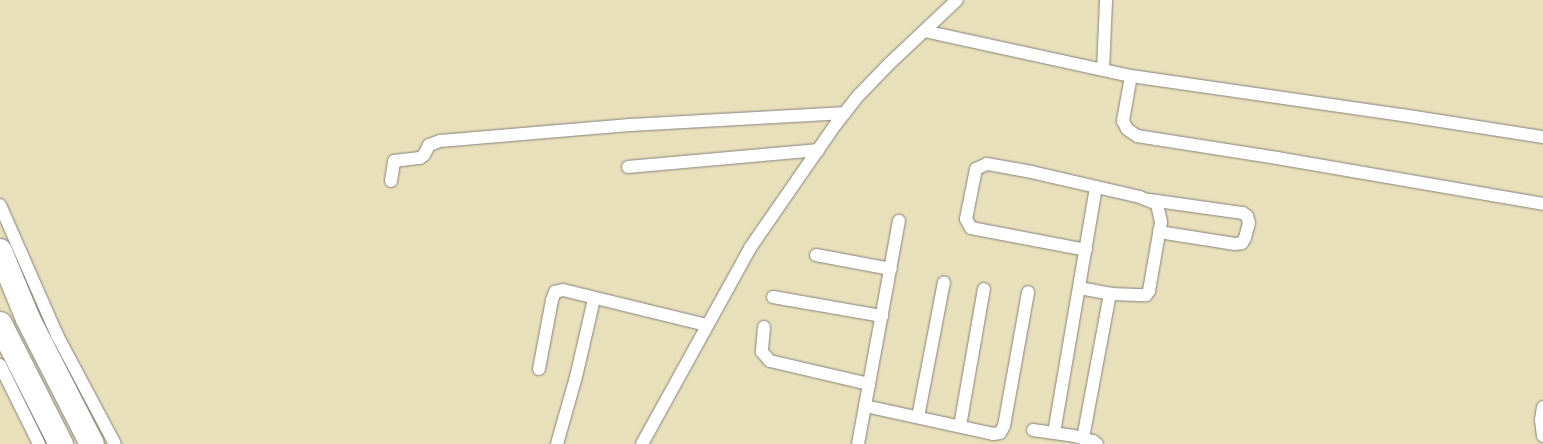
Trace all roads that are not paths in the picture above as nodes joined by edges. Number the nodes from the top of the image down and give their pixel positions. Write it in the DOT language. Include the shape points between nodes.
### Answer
graph roads {
  1 [pos="957,0"];
  2 [pos="1106,0"];
  3 [pos="924,31"];
  4 [pos="1104,70"];
  5 [pos="1132,76"];
  6 [pos="845,112"];
  7 [pos="1543,138"];
  8 [pos="818,150"];
  9 [pos="628,168"];
  10 [pos="391,181"];
  11 [pos="1096,188"];
  12 [pos="1150,200"];
  13 [pos="1543,204"];
  14 [pos="0,205"];
  15 [pos="899,221"];
  16 [pos="1159,232"];
  17 [pos="1086,250"];
  18 [pos="0,251"];
  19 [pos="816,256"];
  20 [pos="891,269"];
  21 [pos="944,282"];
  22 [pos="1080,288"];
  23 [pos="984,289"];
  24 [pos="1028,292"];
  25 [pos="1110,294"];
  26 [pos="773,297"];
  27 [pos="594,299"];
  28 [pos="882,316"];
  29 [pos="0,324"];
  30 [pos="707,325"];
  31 [pos="764,327"];
  32 [pos="0,365"];
  33 [pos="539,369"];
  34 [pos="869,384"];
  35 [pos="865,406"];
  36 [pos="1543,407"];
  37 [pos="918,417"];
  38 [pos="960,426"];
  39 [pos="1033,430"];
  40 [pos="1054,433"];
  41 [pos="1543,436"];
  42 [pos="1083,438"];
  43 [pos="39,444"];
  44 [pos="61,444"];
  45 [pos="92,444"];
  46 [pos="115,444"];
  47 [pos="557,444"];
  48 [pos="642,444"];
  49 [pos="858,444"];
  50 [pos="1096,444"];
  1 -- 3 [label="street"];
  2 -- 4 [label="street"];
  3 -- 4 [label="street"];
  3 -- 6 [label="street"];
  4 -- 5 [label="street"];
  5 -- 7 [label="street"];
  5 -- 13 [label="street" via="1123,121 1127,129 1137,136"];
  6 -- 8 [label="street"];
  6 -- 10 [label="street" via="440,141 429,145 420,158 394,161"];
  8 -- 9 [label="street"];
  8 -- 30 [label="street" via="750,248"];
  11 -- 12 [label="street"];
  11 -- 17 [label="street"];
  11 -- 17 [label="street" via="987,164 980,165 973,175 966,219 971,228"];
  12 -- 16 [label="street" via="1160,210"];
  12 -- 16 [label="street" via="1243,213 1249,223 1245,238 1235,244"];
  14 -- 46 [label="street" via="57,335"];
  15 -- 20 [label="street"];
  16 -- 25 [label="street" via="1146,295"];
  17 -- 22 [label="street"];
  18 -- 45 [label="highway" via="28,319"];
  19 -- 20 [label="street"];
  20 -- 28 [label="street"];
  21 -- 37 [label="street"];
  22 -- 25 [label="street"];
  22 -- 40 [label="street"];
  23 -- 38 [label="street"];
  24 -- 38 [label="street" via="1004,426 1000,433 993,434"];
  25 -- 42 [label="street"];
  26 -- 28 [label="street"];
  27 -- 30 [label="street"];
  27 -- 33 [label="street" via="563,290 555,292"];
  27 -- 47 [label="street"];
  28 -- 34 [label="street"];
  29 -- 44 [label="highway"];
  30 -- 48 [label="street"];
  31 -- 34 [label="street" via="762,352 770,361"];
  32 -- 43 [label="street"];
  34 -- 35 [label="street"];
  35 -- 37 [label="street"];
  35 -- 49 [label="street"];
  36 -- 41 [label="street"];
  37 -- 38 [label="street"];
  39 -- 40 [label="street"];
  40 -- 42 [label="street"];
  42 -- 50 [label="street"];
}
